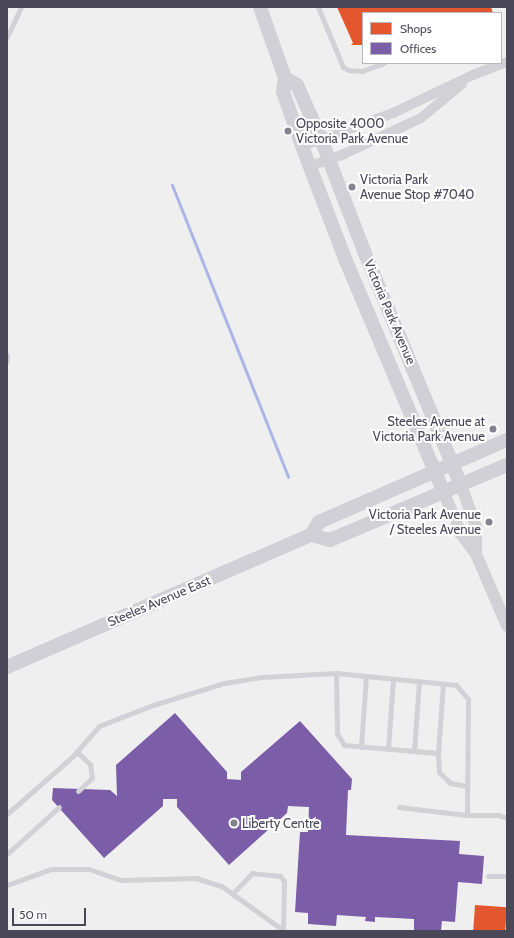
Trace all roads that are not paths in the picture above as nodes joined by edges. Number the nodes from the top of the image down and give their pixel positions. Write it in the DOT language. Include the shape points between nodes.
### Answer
graph roads {
  1 [pos="21,7"];
  2 [pos="260,7"];
  3 [pos="318,7"];
  4 [pos="7,37"];
  5 [pos="381,64"];
  6 [pos="502,64"];
  7 [pos="473,75"];
  8 [pos="286,78"];
  9 [pos="321,139"];
  10 [pos="302,146"];
  11 [pos="328,160"];
  12 [pos="310,166"];
  13 [pos="7,355"];
  14 [pos="7,361"];
  15 [pos="507,440"];
  16 [pos="453,462"];
  17 [pos="507,465"];
  18 [pos="433,470"];
  19 [pos="461,485"];
  20 [pos="444,493"];
  21 [pos="311,535"];
  22 [pos="476,554"];
  23 [pos="507,626"];
  24 [pos="7,667"];
  25 [pos="336,673"];
  26 [pos="366,676"];
  27 [pos="393,679"];
  28 [pos="419,682"];
  29 [pos="443,684"];
  30 [pos="362,747"];
  31 [pos="388,749"];
  32 [pos="414,751"];
  33 [pos="77,752"];
  34 [pos="438,753"];
  35 [pos="468,786"];
  36 [pos="78,791"];
  37 [pos="59,807"];
  38 [pos="399,807"];
  39 [pos="7,814"];
  40 [pos="467,815"];
  41 [pos="507,818"];
  42 [pos="7,854"];
  43 [pos="488,876"];
  44 [pos="507,876"];
  45 [pos="7,885"];
  46 [pos="232,894"];
  47 [pos="283,931"];
  1 -- 4 [label="lane"];
  2 -- 8 [label="main road, Victoria Park Avenue"];
  3 -- 5 [label="lane" via="343,67 362,71"];
  6 -- 7 [label="street"];
  7 -- 9 [label="street" via="393,113"];
  7 -- 11 [label="street" via="421,118"];
  8 -- 9 [label="main road, Victoria Park Avenue" via="297,85"];
  8 -- 10 [label="main road, Victoria Park Avenue" via="282,92"];
  9 -- 10 [label="street"];
  9 -- 11 [label="main road, Victoria Park Avenue"];
  10 -- 12 [label="main road, Victoria Park Avenue"];
  11 -- 12 [label="street"];
  11 -- 16 [label="main road, Victoria Park Avenue"];
  12 -- 18 [label="main road, Victoria Park Avenue" via="346,261"];
  13 -- 14 [label="lane"];
  15 -- 16 [label="main road, Steeles Avenue East"];
  16 -- 18 [label="main road, Steeles Avenue East"];
  16 -- 19 [label="main road, Victoria Park Avenue"];
  17 -- 19 [label="main road"];
  18 -- 20 [label="main road, Victoria Park Avenue"];
  18 -- 21 [label="main road, Steeles Avenue East" via="319,522"];
  19 -- 20 [label="main road"];
  19 -- 22 [label="street, Victoria Park Avenue" via="476,527"];
  20 -- 21 [label="main road" via="330,540"];
  20 -- 22 [label="street, Victoria Park Avenue" via="461,534"];
  21 -- 24 [label="main road, Steeles Avenue East"];
  22 -- 23 [label="street, Victoria Park Avenue"];
  25 -- 26 [label="lane"];
  25 -- 30 [label="lane" via="336,733 344,745"];
  25 -- 33 [label="lane" via="262,677 210,688 153,705 99,726"];
  26 -- 27 [label="lane"];
  26 -- 30 [label="lane"];
  27 -- 28 [label="lane"];
  27 -- 31 [label="lane"];
  28 -- 29 [label="lane"];
  28 -- 32 [label="lane"];
  29 -- 34 [label="lane"];
  29 -- 35 [label="lane" via="456,685 468,699"];
  30 -- 31 [label="lane"];
  31 -- 32 [label="lane"];
  32 -- 34 [label="lane"];
  33 -- 36 [label="lane" via="90,764 92,778"];
  33 -- 39 [label="lane"];
  34 -- 35 [label="lane" via="439,772 450,783"];
  35 -- 40 [label="lane"];
  37 -- 42 [label="lane"];
  38 -- 40 [label="lane"];
  40 -- 41 [label="lane" via="498,815"];
  43 -- 44 [label="lane"];
  45 -- 46 [label="lane" via="51,869 89,870 121,880 196,878 223,887"];
  46 -- 47 [label="lane"];
  46 -- 47 [label="lane" via="252,873 280,876 284,881"];
}
